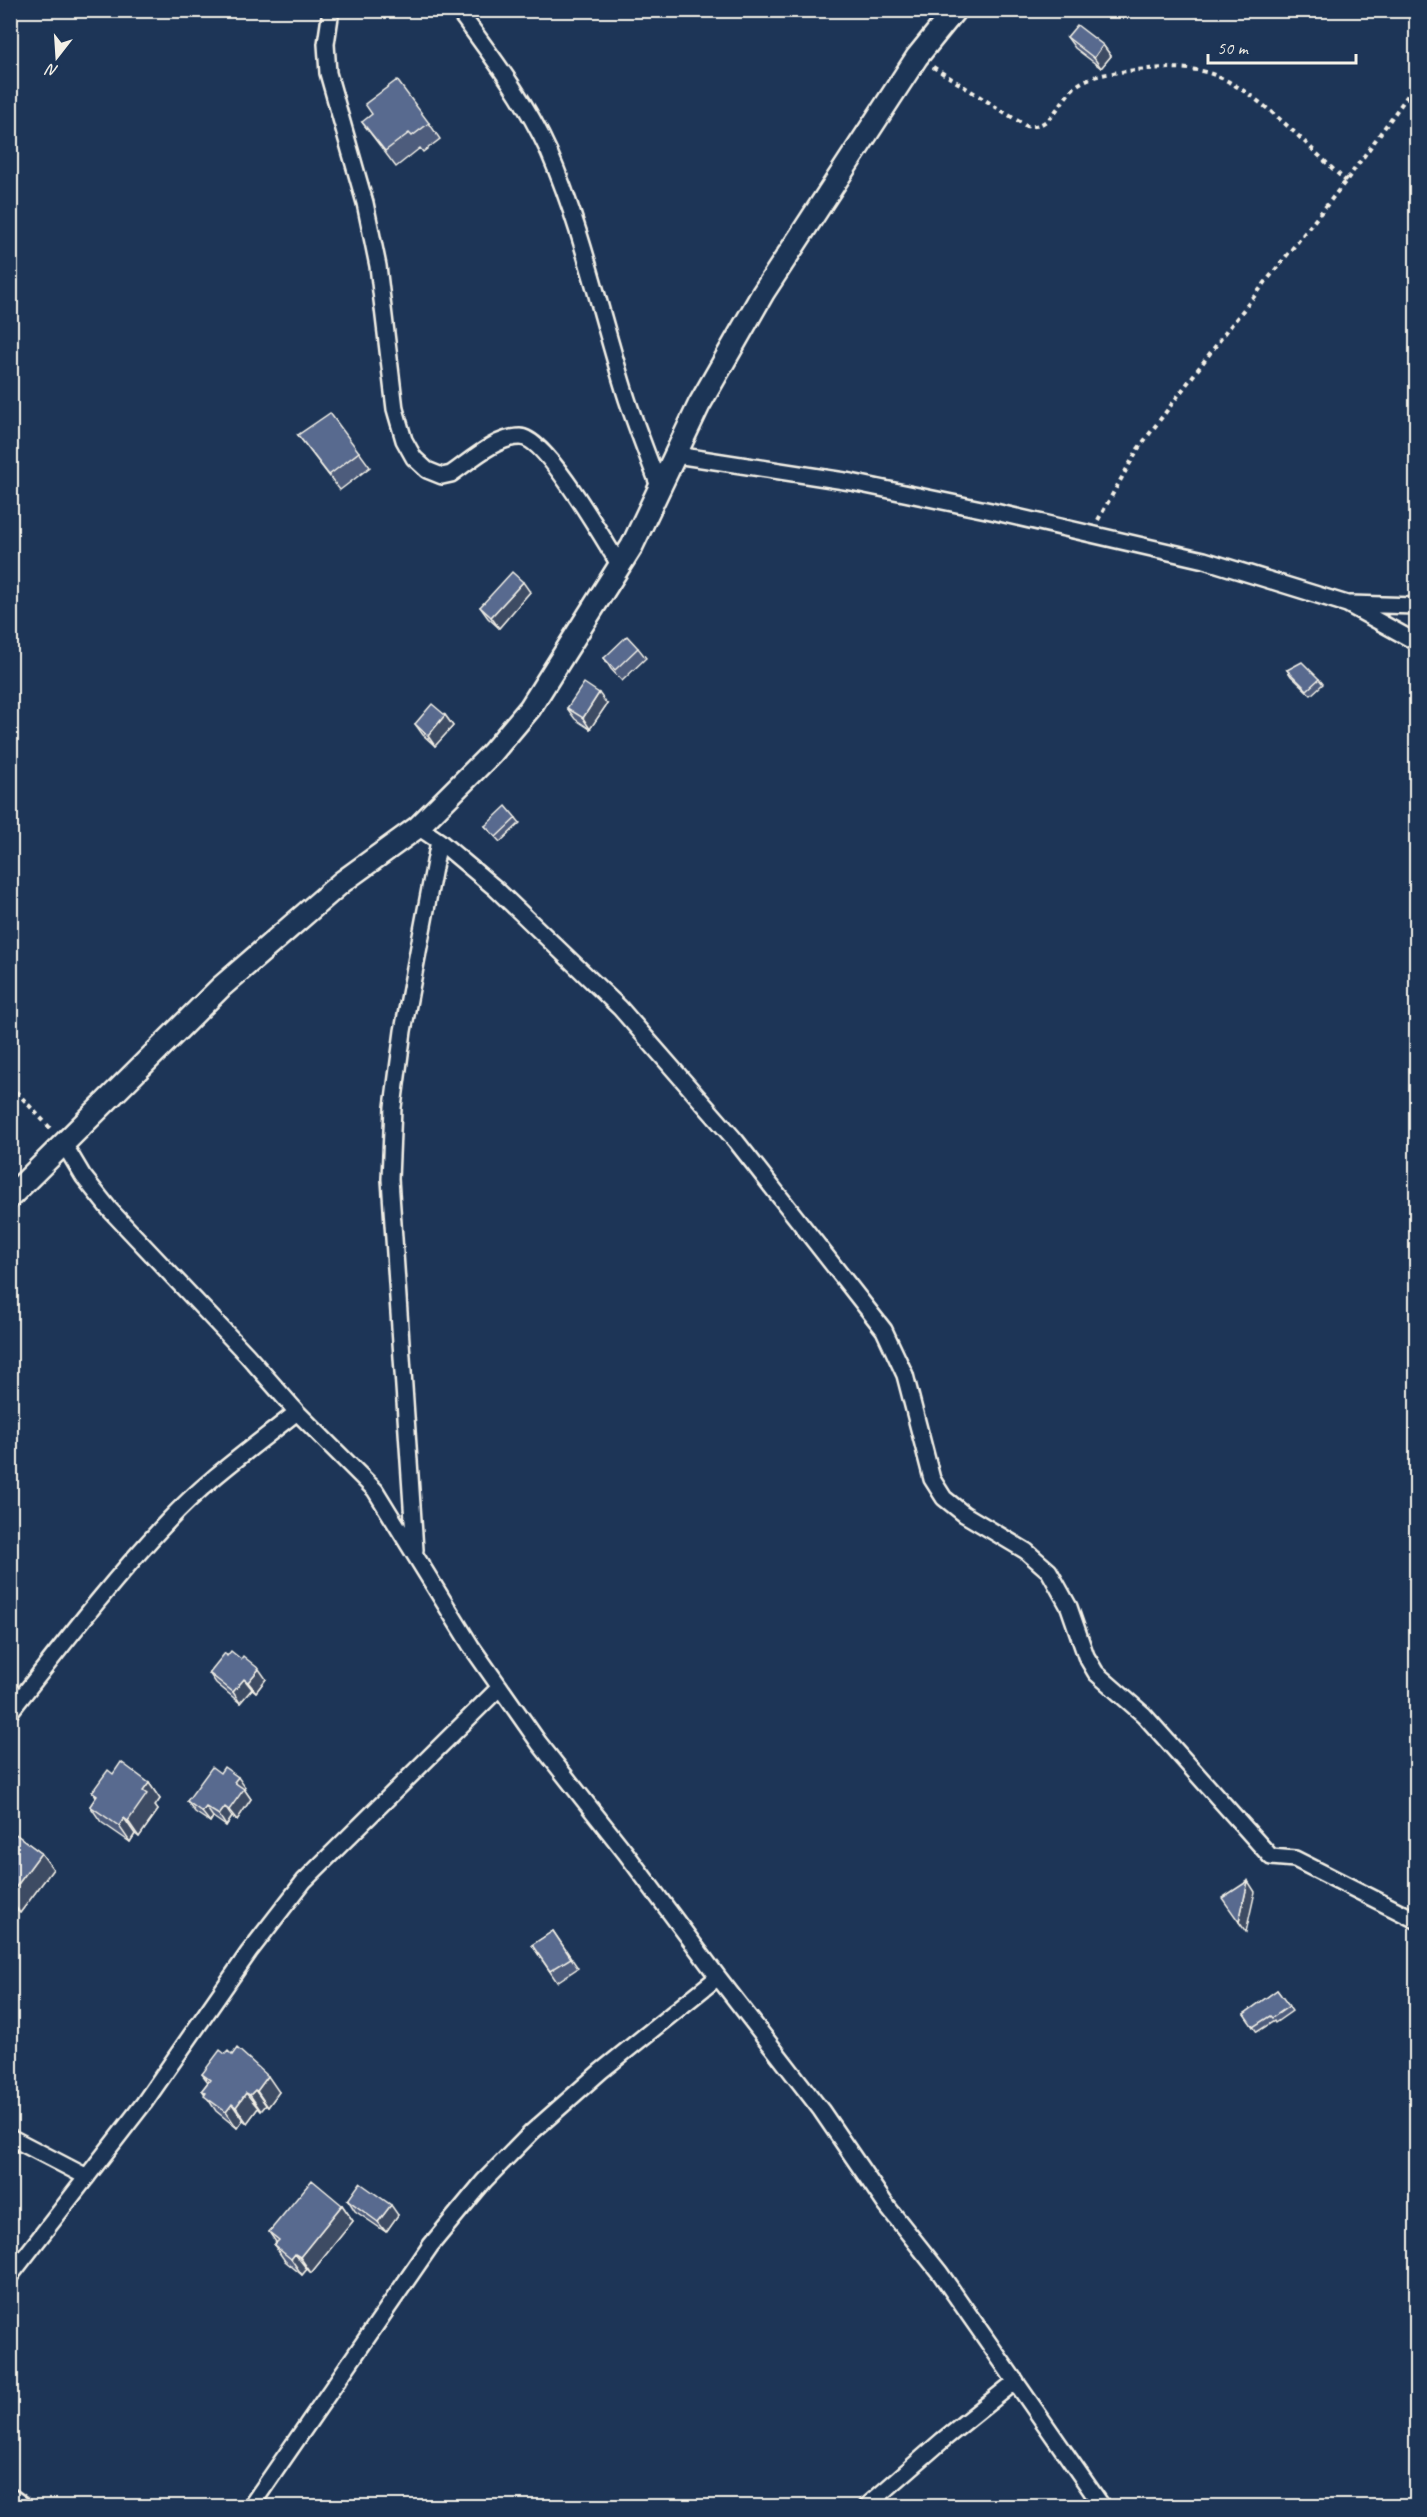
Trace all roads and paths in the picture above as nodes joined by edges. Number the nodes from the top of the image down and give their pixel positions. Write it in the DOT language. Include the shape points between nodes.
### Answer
graph roads {
  1 [pos="331,10"];
  2 [pos="458,10"];
  3 [pos="956,10"];
  4 [pos="917,57"];
  5 [pos="1416,84"];
  6 [pos="1346,181"];
  7 [pos="676,455"];
  8 [pos="660,489"];
  9 [pos="1091,534"];
  10 [pos="620,566"];
  11 [pos="1347,604"];
  12 [pos="1416,606"];
  13 [pos="1416,642"];
  14 [pos="418,827"];
  15 [pos="440,841"];
  16 [pos="10,1085"];
  17 [pos="64,1144"];
  18 [pos="10,1197"];
  19 [pos="297,1412"];
  20 [pos="415,1553"];
  21 [pos="500,1687"];
  22 [pos="10,1712"];
  23 [pos="1416,1920"];
  24 [pos="718,1977"];
  25 [pos="10,2137"];
  26 [pos="87,2177"];
  27 [pos="10,2276"];
  28 [pos="1016,2381"];
  29 [pos="10,2496"];
  30 [pos="24,2506"];
  31 [pos="251,2506"];
  32 [pos="867,2506"];
  33 [pos="1102,2506"];
  1 -- 10 [label="street" via="326,44 328,72 365,203 378,267 395,409 404,440 414,458 427,470 442,476 499,442 519,437 532,440 580,502"];
  2 -- 8 [label="street" via="534,122 549,153"];
  3 -- 4 [label="street"];
  4 -- 6 [label="path" via="1026,126 1036,128 1045,123 1077,85 1105,74 1171,69 1206,72 1270,111"];
  4 -- 7 [label="street" via="763,293 699,405"];
  5 -- 6 [label="path"];
  6 -- 9 [label="path" via="1228,328 1138,449"];
  7 -- 8 [label="street"];
  7 -- 9 [label="street" via="851,482"];
  8 -- 10 [label="street"];
  9 -- 11 [label="street" via="1204,560"];
  10 -- 14 [label="street" via="530,708 492,753"];
  11 -- 12 [label="street"];
  11 -- 13 [label="street"];
  14 -- 15 [label="street"];
  14 -- 17 [label="street" via="342,882 275,938"];
  15 -- 20 [label="street" via="403,1031 393,1107 390,1179"];
  15 -- 23 [label="street" via="620,1008 736,1141 850,1284 884,1330 905,1375 932,1479 944,1498 964,1514 1026,1551 1048,1571 1069,1607 1095,1673 1144,1714 1271,1857 1295,1859"];
  16 -- 17 [label="path"];
  17 -- 18 [label="street"];
  17 -- 19 [label="street" via="110,1209"];
  19 -- 20 [label="street" via="375,1490"];
  19 -- 22 [label="street" via="169,1520"];
  20 -- 21 [label="street"];
  21 -- 24 [label="street"];
  21 -- 26 [label="street" via="304,1881"];
  24 -- 28 [label="street" via="821,2110"];
  24 -- 31 [label="street" via="601,2071 484,2181 431,2245"];
  25 -- 26 [label="street"];
  26 -- 27 [label="street"];
  28 -- 32 [label="street"];
  28 -- 33 [label="street"];
  29 -- 30 [label="street"];
}
